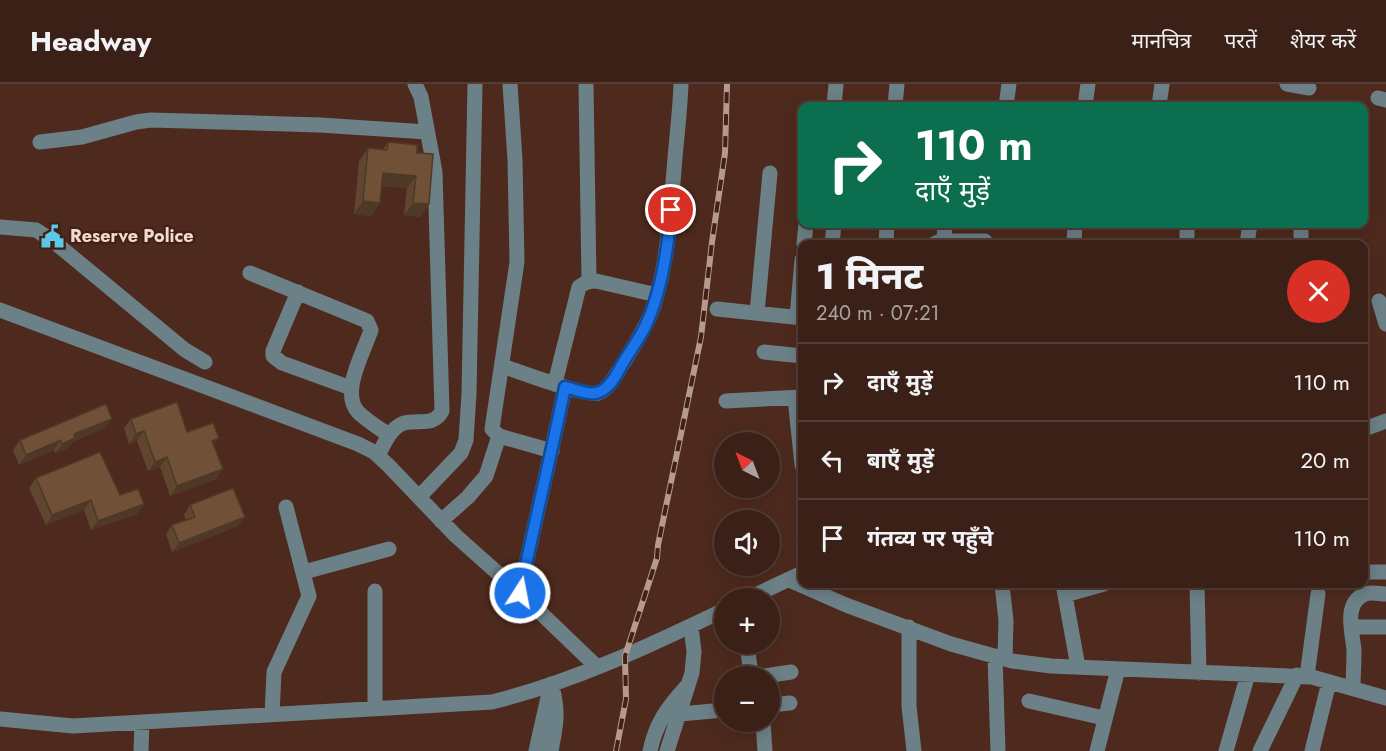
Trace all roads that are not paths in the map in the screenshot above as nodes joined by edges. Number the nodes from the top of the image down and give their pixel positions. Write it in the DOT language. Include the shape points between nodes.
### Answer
graph roads {
  1 [pos="415,84"];
  2 [pos="475,84"];
  3 [pos="510,84"];
  4 [pos="586,84"];
  5 [pos="681,84"];
  6 [pos="836,84"];
  7 [pos="897,84"];
  8 [pos="1009,84"];
  9 [pos="1088,84"];
  10 [pos="1162,84"];
  11 [pos="1287,84"];
  12 [pos="1309,88"];
  13 [pos="834,102"];
  14 [pos="895,102"];
  15 [pos="1007,102"];
  16 [pos="1086,102"];
  17 [pos="1160,102"];
  18 [pos="428,132"];
  19 [pos="40,142"];
  20 [pos="770,173"];
  21 [pos="0,227"];
  22 [pos="250,273"];
  23 [pos="589,281"];
  24 [pos="298,292"];
  25 [pos="657,295"];
  26 [pos="1382,300"];
  27 [pos="1368,305"];
  28 [pos="717,309"];
  29 [pos="0,310"];
  30 [pos="757,313"];
  31 [pos="798,318"];
  32 [pos="1386,324"];
  33 [pos="764,352"];
  34 [pos="798,356"];
  35 [pos="205,362"];
  36 [pos="502,366"];
  37 [pos="560,385"];
  38 [pos="351,388"];
  39 [pos="798,397"];
  40 [pos="726,401"];
  41 [pos="1386,421"];
  42 [pos="1368,428"];
  43 [pos="389,435"];
  44 [pos="499,436"];
  45 [pos="552,451"];
  46 [pos="378,456"];
  47 [pos="419,497"];
  48 [pos="286,507"];
  49 [pos="441,521"];
  50 [pos="389,549"];
  51 [pos="304,572"];
  52 [pos="1368,572"];
  53 [pos="1386,572"];
  54 [pos="796,576"];
  55 [pos="770,588"];
  56 [pos="817,588"];
  57 [pos="1002,588"];
  58 [pos="1197,588"];
  59 [pos="1064,589"];
  60 [pos="375,591"];
  61 [pos="520,593"];
  62 [pos="1318,594"];
  63 [pos="1386,594"];
  64 [pos="714,615"];
  65 [pos="691,626"];
  66 [pos="909,627"];
  67 [pos="1351,627"];
  68 [pos="1386,627"];
  69 [pos="1000,657"];
  70 [pos="597,667"];
  71 [pos="1078,667"];
  72 [pos="1118,669"];
  73 [pos="791,672"];
  74 [pos="1199,673"];
  75 [pos="780,674"];
  76 [pos="1248,674"];
  77 [pos="1302,676"];
  78 [pos="1329,682"];
  79 [pos="551,684"];
  80 [pos="688,686"];
  81 [pos="1353,688"];
  82 [pos="1386,698"];
  83 [pos="1029,701"];
  84 [pos="790,703"];
  85 [pos="780,704"];
  86 [pos="375,709"];
  87 [pos="714,711"];
  88 [pos="680,714"];
  89 [pos="272,715"];
  90 [pos="1104,718"];
  91 [pos="0,719"];
  92 [pos="142,722"];
  93 [pos="764,732"];
  94 [pos="141,751"];
  95 [pos="536,751"];
  96 [pos="551,751"];
  97 [pos="650,751"];
  98 [pos="667,751"];
  99 [pos="765,751"];
  100 [pos="914,751"];
  101 [pos="998,751"];
  102 [pos="1097,751"];
  103 [pos="1226,751"];
  104 [pos="1260,751"];
  105 [pos="1312,751"];
  1 -- 18 [label="street"];
  2 -- 47 [label="street" via="466,440 461,453"];
  3 -- 36 [label="street" via="518,243"];
  4 -- 23 [label="street"];
  5 -- 25 [label="street" via="669,232"];
  6 -- 13 [label="street"];
  7 -- 14 [label="street"];
  8 -- 15 [label="street"];
  9 -- 16 [label="street"];
  10 -- 17 [label="street"];
  11 -- 12 [label="street"];
  18 -- 19 [label="street" via="320,124 151,120"];
  18 -- 43 [label="street" via="435,172 442,411 433,421 404,423"];
  20 -- 30 [label="street"];
  21 -- 35 [label="street" via="36,230 53,241 185,350"];
  22 -- 24 [label="street"];
  23 -- 25 [label="street"];
  23 -- 37 [label="street" via="579,287"];
  24 -- 38 [label="street" via="367,321 371,330"];
  24 -- 38 [label="street" via="273,356 282,363"];
  25 -- 37 [label="street" via="644,328 606,388 593,393"];
  26 -- 27 [label="street"];
  26 -- 32 [label="street"];
  28 -- 30 [label="street"];
  29 -- 46 [label="street" via="358,444"];
  30 -- 31 [label="street"];
  33 -- 34 [label="street"];
  36 -- 37 [label="street"];
  36 -- 44 [label="street" via="492,424"];
  37 -- 45 [label="street"];
  38 -- 43 [label="street" via="357,411"];
  39 -- 40 [label="street"];
  41 -- 42 [label="street"];
  43 -- 46 [label="street"];
  44 -- 45 [label="street"];
  44 -- 49 [label="street" via="486,476"];
  45 -- 61 [label="street"];
  46 -- 47 [label="street"];
  47 -- 49 [label="street"];
  48 -- 51 [label="street"];
  49 -- 61 [label="street"];
  50 -- 51 [label="street"];
  51 -- 89 [label="street" via="309,596 274,672"];
  52 -- 53 [label="street"];
  54 -- 55 [label="street"];
  56 -- 66 [label="street" via="846,605"];
  57 -- 69 [label="street" via="1006,621"];
  58 -- 74 [label="street"];
  59 -- 71 [label="street"];
  60 -- 86 [label="street"];
  61 -- 70 [label="street"];
  62 -- 77 [label="street"];
  63 -- 67 [label="street" via="1367,593 1357,599"];
  64 -- 65 [label="street"];
  65 -- 70 [label="street"];
  65 -- 80 [label="street" via="694,652"];
  66 -- 69 [label="street"];
  66 -- 100 [label="street" via="909,706"];
  67 -- 68 [label="street"];
  67 -- 81 [label="street"];
  69 -- 71 [label="street"];
  69 -- 101 [label="street"];
  70 -- 79 [label="street"];
  71 -- 72 [label="street"];
  72 -- 74 [label="street"];
  72 -- 90 [label="street"];
  73 -- 75 [label="street"];
  74 -- 76 [label="street"];
  76 -- 77 [label="street"];
  76 -- 103 [label="street"];
  77 -- 78 [label="street"];
  77 -- 104 [label="street"];
  78 -- 81 [label="street"];
  78 -- 105 [label="street"];
  79 -- 86 [label="street" via="492,702"];
  79 -- 95 [label="street"];
  79 -- 96 [label="street" via="558,718"];
  80 -- 88 [label="street"];
  80 -- 97 [label="street" via="664,711"];
  81 -- 82 [label="street"];
  83 -- 90 [label="street"];
  84 -- 85 [label="street"];
  86 -- 89 [label="street"];
  87 -- 88 [label="street"];
  88 -- 98 [label="street"];
  89 -- 92 [label="street"];
  90 -- 102 [label="street"];
  91 -- 92 [label="street" via="73,726"];
  92 -- 94 [label="street"];
  93 -- 99 [label="street"];
}
